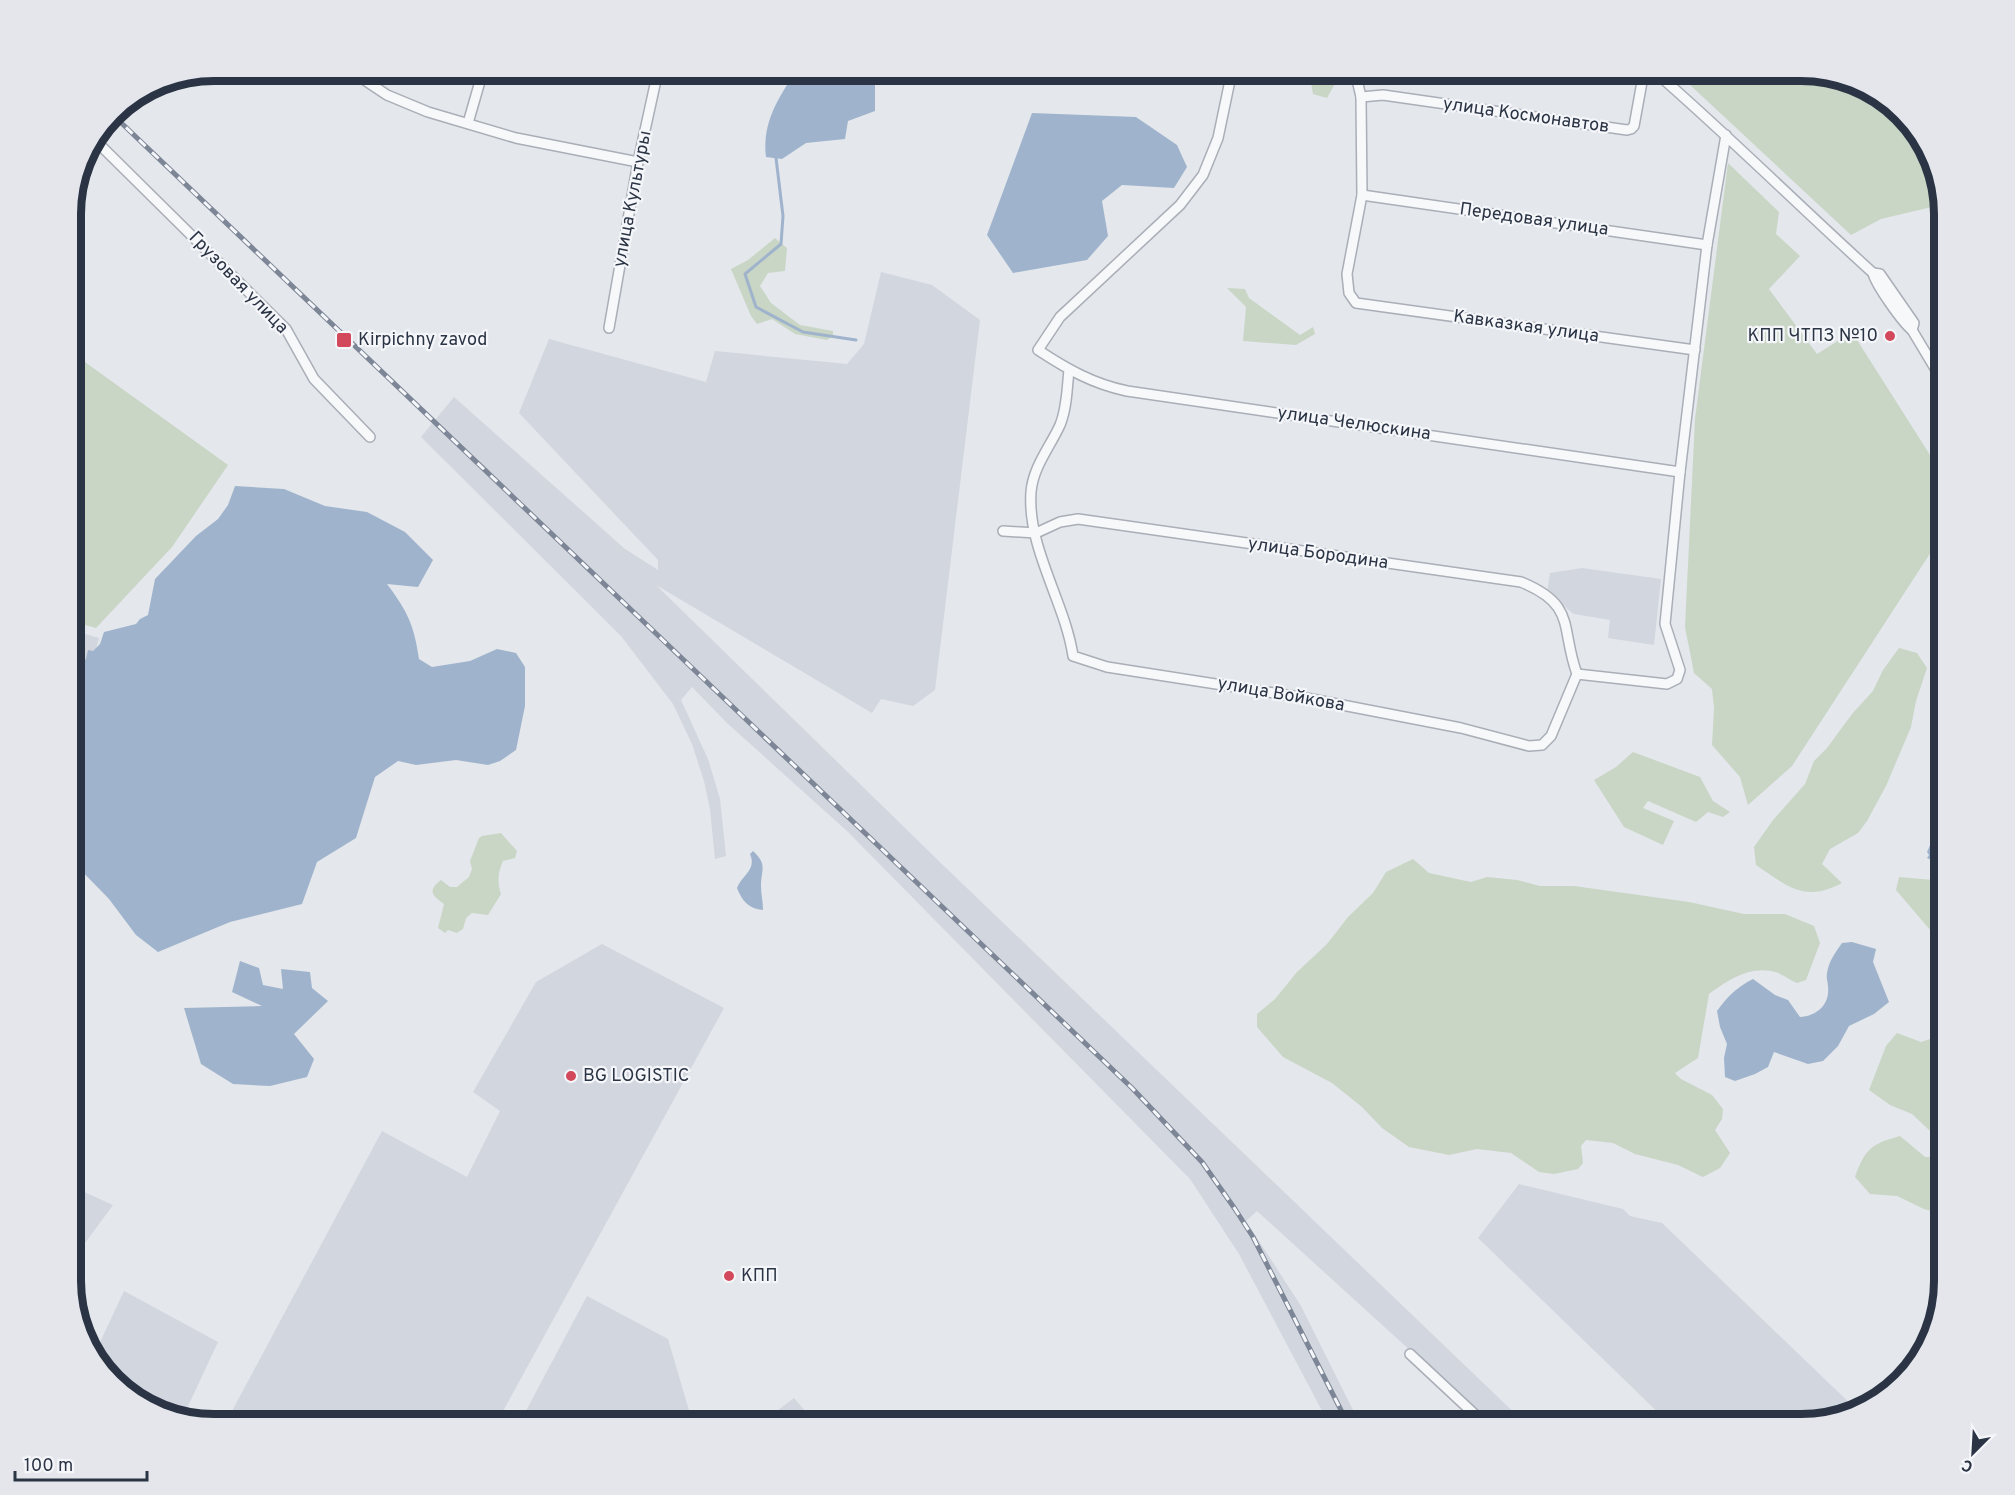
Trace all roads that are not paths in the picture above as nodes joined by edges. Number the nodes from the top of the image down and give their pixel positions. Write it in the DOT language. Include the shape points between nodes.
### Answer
graph roads {
  1 [pos="371,81"];
  2 [pos="480,81"];
  3 [pos="656,81"];
  4 [pos="1230,81"];
  5 [pos="1357,81"];
  6 [pos="1642,81"];
  7 [pos="1666,81"];
  8 [pos="1361,97"];
  9 [pos="468,123"];
  10 [pos="1726,135"];
  11 [pos="100,145"];
  12 [pos="639,162"];
  13 [pos="1362,195"];
  14 [pos="1707,245"];
  15 [pos="609,327"];
  16 [pos="1695,350"];
  17 [pos="1934,367"];
  18 [pos="1069,370"];
  19 [pos="370,437"];
  20 [pos="1680,472"];
  21 [pos="1003,531"];
  22 [pos="1036,533"];
  23 [pos="1577,674"];
  24 [pos="1410,1354"];
  25 [pos="1473,1414"];
  1 -- 9 [label="street" via="387,95"];
  2 -- 9 [label="street"];
  3 -- 12 [label="street, улица Культуры"];
  4 -- 18 [label="street, улица Челюскина" via="1218,138 1203,175 1180,205 1060,316 1038,350"];
  5 -- 8 [label="street"];
  6 -- 8 [label="street, улица Космонавтов" via="1634,126 1627,130 1383,95"];
  7 -- 10 [label="street"];
  8 -- 13 [label="street"];
  9 -- 12 [label="street" via="516,138"];
  10 -- 14 [label="street"];
  10 -- 17 [label="street" via="1804,211 1873,273 1880,274 1905,325"];
  11 -- 19 [label="street, Грузовая улица" via="286,329 314,379"];
  12 -- 15 [label="street, улица Культуры"];
  13 -- 14 [label="street, Передовая улица"];
  13 -- 16 [label="street, Кавказкая улица" via="1347,274 1349,293 1356,303"];
  14 -- 16 [label="street"];
  16 -- 20 [label="street"];
  18 -- 20 [label="street, улица Челюскина" via="1127,391"];
  18 -- 22 [label="street" via="1060,423 1033,479 1031,512"];
  20 -- 23 [label="street" via="1665,624 1680,670 1677,679 1668,684"];
  21 -- 22 [label="street, улица Бородина"];
  22 -- 23 [label="street, улица Бородина" via="1078,519 1521,582 1542,591 1557,605 1568,630"];
  22 -- 23 [label="street, улица Войкова" via="1072,656 1107,667 1306,698 1461,728 1529,746 1542,745 1551,735"];
  24 -- 25 [label="street"];
}
